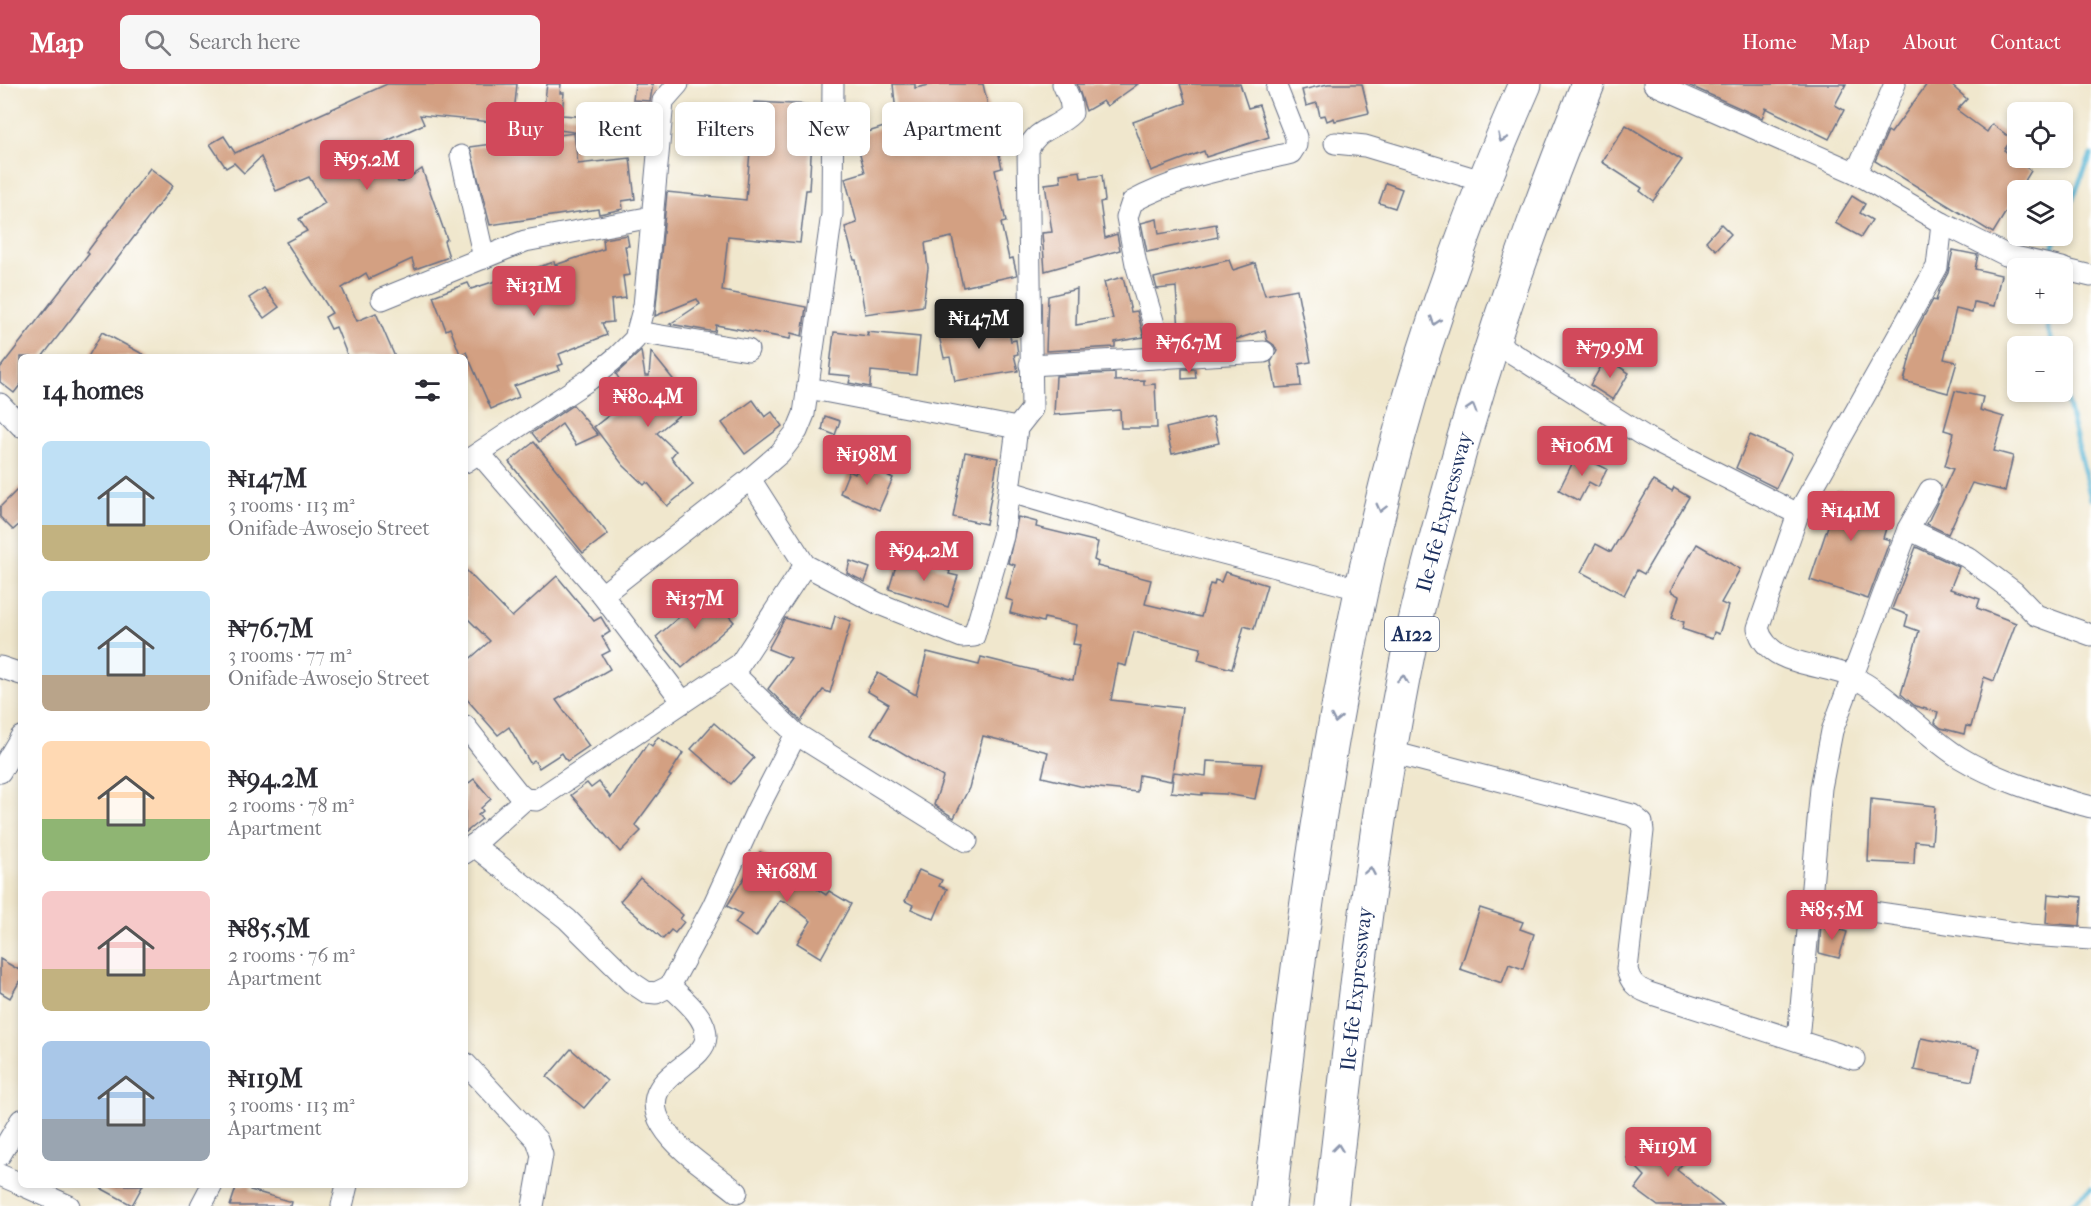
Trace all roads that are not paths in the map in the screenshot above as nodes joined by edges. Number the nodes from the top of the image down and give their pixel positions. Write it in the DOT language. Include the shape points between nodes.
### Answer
graph roads {
  1 [pos="678,84"];
  2 [pos="833,84"];
  3 [pos="1063,84"];
  4 [pos="1525,84"];
  5 [pos="1588,84"];
  6 [pos="1654,84"];
  7 [pos="1894,84"];
  8 [pos="1277,89"];
  9 [pos="1335,143"];
  10 [pos="461,156"];
  11 [pos="1856,173"];
  12 [pos="1482,181"];
  13 [pos="651,217"];
  14 [pos="1942,223"];
  15 [pos="483,258"];
  16 [pos="2019,258"];
  17 [pos="2073,271"];
  18 [pos="2091,276"];
  19 [pos="382,299"];
  20 [pos="637,332"];
  21 [pos="1493,341"];
  22 [pos="747,350"];
  23 [pos="1263,352"];
  24 [pos="1164,358"];
  25 [pos="1030,365"];
  26 [pos="808,388"];
  27 [pos="0,404"];
  28 [pos="18,423"];
  29 [pos="1017,428"];
  30 [pos="472,457"];
  31 [pos="750,479"];
  32 [pos="1930,490"];
  33 [pos="1011,492"];
  34 [pos="1798,514"];
  35 [pos="1908,529"];
  36 [pos="805,565"];
  37 [pos="1363,590"];
  38 [pos="602,595"];
  39 [pos="2091,635"];
  40 [pos="0,667"];
  41 [pos="731,671"];
  42 [pos="18,673"];
  43 [pos="1851,676"];
  44 [pos="683,702"];
  45 [pos="468,730"];
  46 [pos="796,734"];
  47 [pos="18,742"];
  48 [pos="1391,752"];
  49 [pos="0,772"];
  50 [pos="525,799"];
  51 [pos="2091,807"];
  52 [pos="967,841"];
  53 [pos="469,849"];
  54 [pos="1811,903"];
  55 [pos="2091,939"];
  56 [pos="670,986"];
  57 [pos="1798,1040"];
  58 [pos="1854,1059"];
  59 [pos="468,1066"];
  60 [pos="18,1125"];
  61 [pos="2,1150"];
  62 [pos="0,1175"];
  63 [pos="18,1183"];
  64 [pos="29,1188"];
  65 [pos="210,1188"];
  66 [pos="346,1188"];
  67 [pos="737,1192"];
  68 [pos="69,1206"];
  69 [pos="201,1206"];
  70 [pos="342,1206"];
  71 [pos="533,1206"];
  72 [pos="1269,1206"];
  73 [pos="1331,1206"];
  1 -- 13 [label="street" via="663,101"];
  2 -- 26 [label="street" via="832,214"];
  3 -- 25 [label="street" via="1072,113 1061,124 1038,133 1028,150"];
  4 -- 12 [label="highway, A122, one-way"];
  5 -- 21 [label="highway, Ile-Ife Expressway / A122" via="1522,252"];
  6 -- 11 [label="street"];
  7 -- 11 [label="street"];
  8 -- 24 [label="street" via="1296,137 1291,153 1184,181 1132,202 1127,217 1136,264"];
  9 -- 12 [label="street" via="1365,146"];
  10 -- 15 [label="street"];
  11 -- 14 [label="street"];
  12 -- 37 [label="highway, A122, one-way" via="1395,450"];
  13 -- 15 [label="street" via="525,241"];
  13 -- 20 [label="street" via="644,306"];
  14 -- 16 [label="street"];
  14 -- 34 [label="street" via="1936,267"];
  15 -- 19 [label="street"];
  17 -- 18 [label="street"];
  20 -- 22 [label="street"];
  20 -- 30 [label="street" via="635,339 590,379"];
  21 -- 34 [label="street" via="1644,436"];
  48 -- 21 [label="highway, Ile-Ife Expressway / A122, one-way" via="1408,653 1432,553"];
  23 -- 24 [label="street"];
  24 -- 25 [label="street"];
  25 -- 29 [label="street" via="1032,409"];
  26 -- 29 [label="street"];
  26 -- 31 [label="street" via="798,431"];
  27 -- 28 [label="street"];
  29 -- 33 [label="street"];
  30 -- 38 [label="street"];
  31 -- 36 [label="street"];
  31 -- 38 [label="street"];
  32 -- 35 [label="street"];
  33 -- 36 [label="street" via="997,563 974,636 962,637 877,603"];
  33 -- 37 [label="street" via="1147,534"];
  34 -- 43 [label="street" via="1758,628 1761,641 1783,657"];
  35 -- 39 [label="street" via="1967,557 2014,592 2036,615"];
  35 -- 43 [label="street" via="1858,667"];
  36 -- 41 [label="street" via="740,664"];
  37 -- 72 [label="highway, A122, one-way" via="1335,722 1302,941"];
  38 -- 44 [label="street"];
  40 -- 42 [label="street"];
  41 -- 44 [label="street"];
  41 -- 46 [label="street"];
  43 -- 51 [label="street" via="1959,757 2020,787"];
  43 -- 54 [label="street" via="1832,731 1821,788"];
  44 -- 50 [label="street" via="537,800"];
  45 -- 50 [label="street"];
  46 -- 52 [label="street"];
  46 -- 56 [label="street"];
  47 -- 49 [label="street"];
  48 -- 57 [label="street" via="1632,815 1642,823 1643,831 1627,969 1630,980 1640,990"];
  73 -- 48 [label="highway, Ile-Ife Expressway / A122, one-way" via="1369,878"];
  50 -- 53 [label="street"];
  53 -- 56 [label="street" via="567,919 631,982 646,992 656,993"];
  54 -- 55 [label="street" via="2029,935"];
  54 -- 57 [label="street"];
  56 -- 67 [label="street" via="700,1018 707,1036 703,1046 662,1084 654,1108 662,1126 678,1145"];
  57 -- 58 [label="street"];
  59 -- 71 [label="street" via="537,1140 542,1155"];
  60 -- 61 [label="street"];
  62 -- 63 [label="street"];
  64 -- 68 [label="street"];
  65 -- 69 [label="street"];
  66 -- 70 [label="street"];
}
